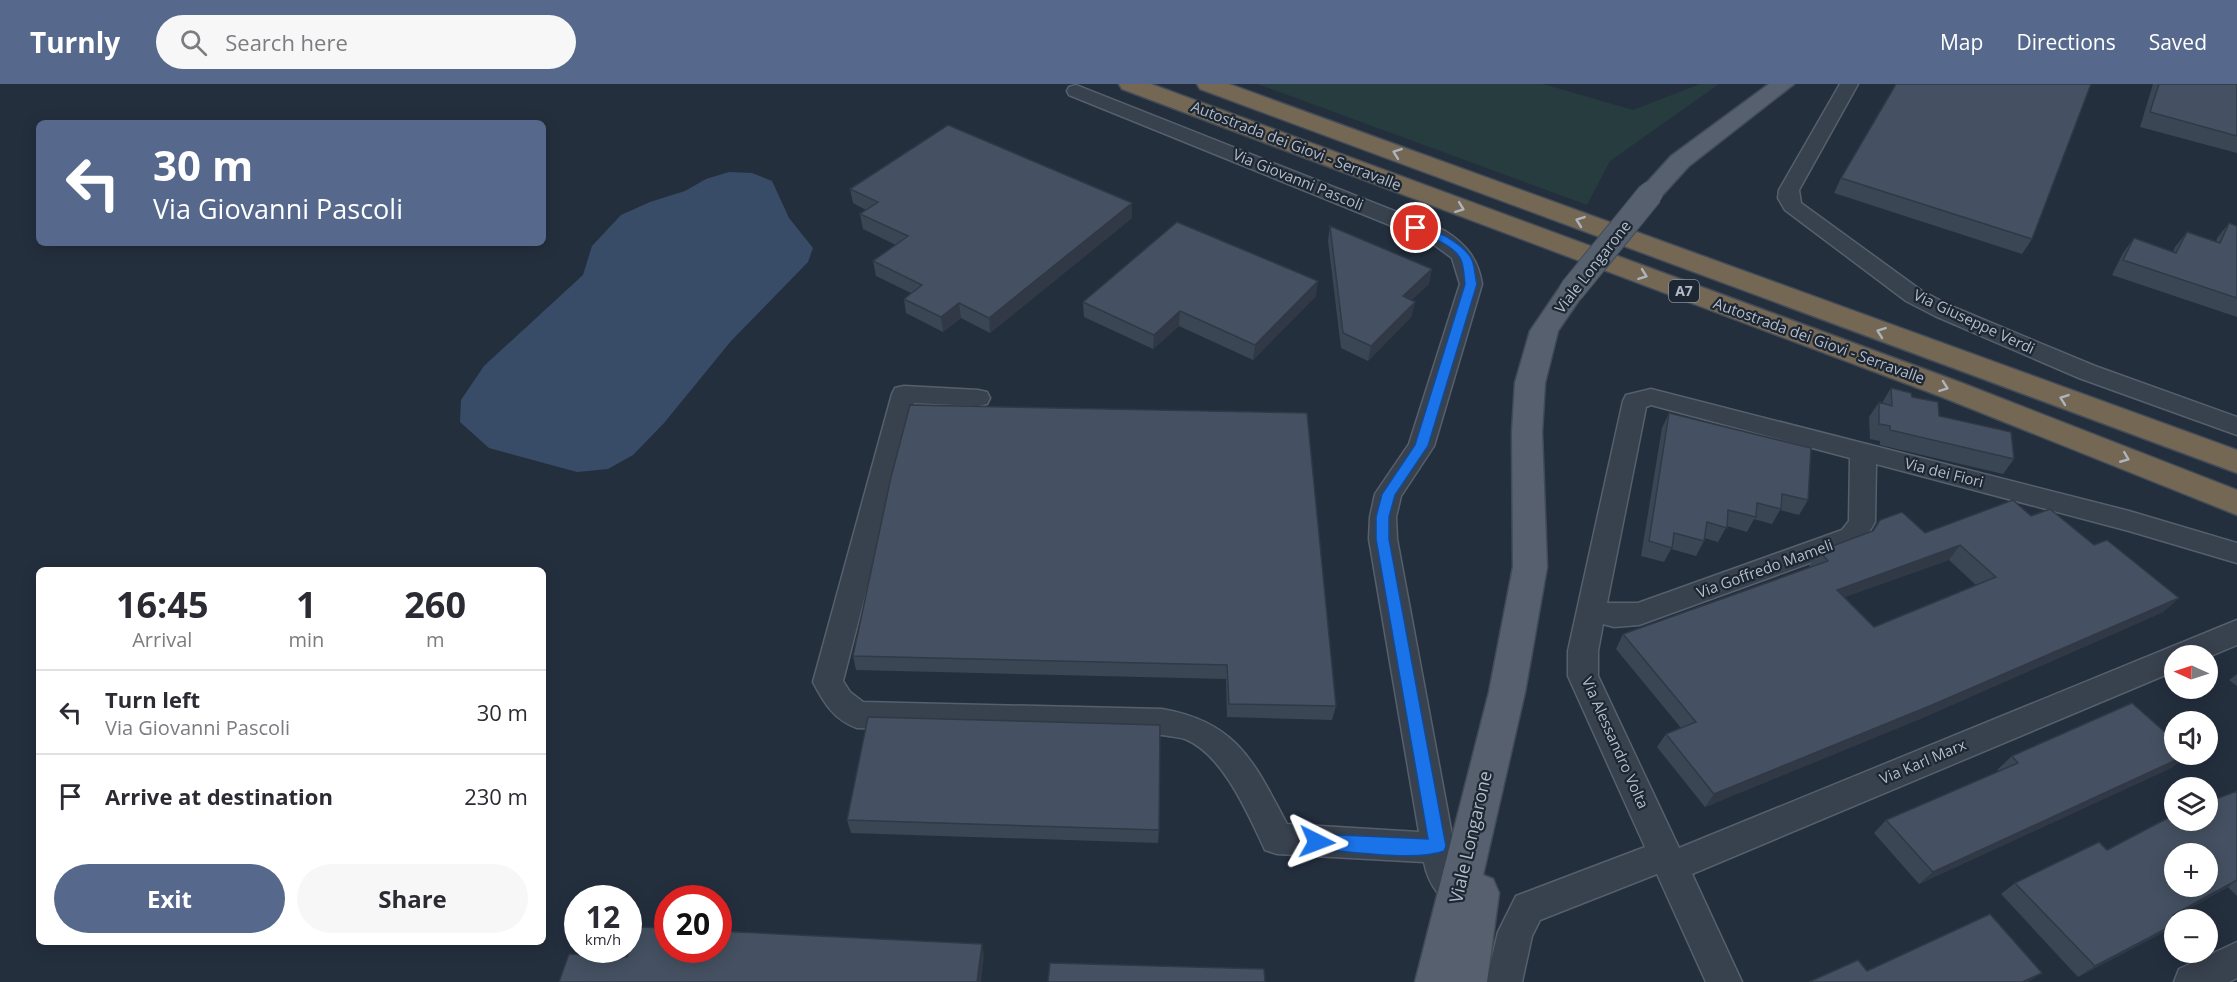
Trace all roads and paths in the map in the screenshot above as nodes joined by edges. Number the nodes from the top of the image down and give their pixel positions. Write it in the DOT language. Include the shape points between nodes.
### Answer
graph roads {
  1 [pos="1130,84"];
  2 [pos="1208,84"];
  3 [pos="1783,84"];
  4 [pos="1849,84"];
  5 [pos="1076,91"];
  6 [pos="1651,397"];
  7 [pos="978,398"];
  8 [pos="2237,426"];
  9 [pos="1863,452"];
  10 [pos="2237,462"];
  11 [pos="2237,502"];
  12 [pos="2237,553"];
  13 [pos="1592,610"];
  14 [pos="2237,632"];
  15 [pos="2206,645"];
  16 [pos="2164,662"];
  17 [pos="1438,846"];
  18 [pos="1668,861"];
  19 [pos="1467,901"];
  20 [pos="2237,959"];
  21 [pos="1437,982"];
  22 [pos="1465,982"];
  23 [pos="1504,982"];
  24 [pos="1724,982"];
  25 [pos="2192,982"];
  1 -- 11 [label="highway, Autostrada dei Giovi - Serravalle / A7, one-way" via="1940,386"];
  10 -- 2 [label="highway, Autostrada dei Giovi - Serravalle / A7, one-way"];
  3 -- 19 [label="main road, Viale Longarone, bridge" via="1680,161 1572,290 1544,331 1530,384 1527,432 1530,567 1507,692 1493,807"];
  4 -- 8 [label="street, Via Giuseppe Verdi" via="1789,190 1792,206 1914,296 1943,311 2087,372"];
  5 -- 17 [label="street, Via Giovanni Pascoli" via="1437,236 1467,260 1471,284 1421,446 1388,494 1383,517 1383,539"];
  6 -- 9 [label="street, Via dei Fiori"];
  6 -- 13 [label="street, Via Alessandro Volta" via="1635,401"];
  7 -- 17 [label="street" via="904,394 828,682 839,701 857,715 1162,723 1195,729 1229,755 1277,839"];
  9 -- 12 [label="street, Via dei Fiori"];
  9 -- 13 [label="street, Via Goffredo Mameli" via="1862,522 1852,537 1639,614 1614,616"];
  13 -- 18 [label="street, Via Alessandro Volta" via="1581,664 1583,676"];
  14 -- 15 [label="street"];
  16 -- 18 [label="street, Via Karl Marx"];
  17 -- 19 [label="street, Via Giovanni Pascoli" via="1443,874"];
  18 -- 23 [label="street" via="1528,908 1515,932"];
  18 -- 24 [label="street, Via Alessandro Volta"];
  19 -- 21 [label="main road, Viale Longarone"];
  19 -- 22 [label="main road, Viale Longarone"];
  20 -- 25 [label="street"];
}
